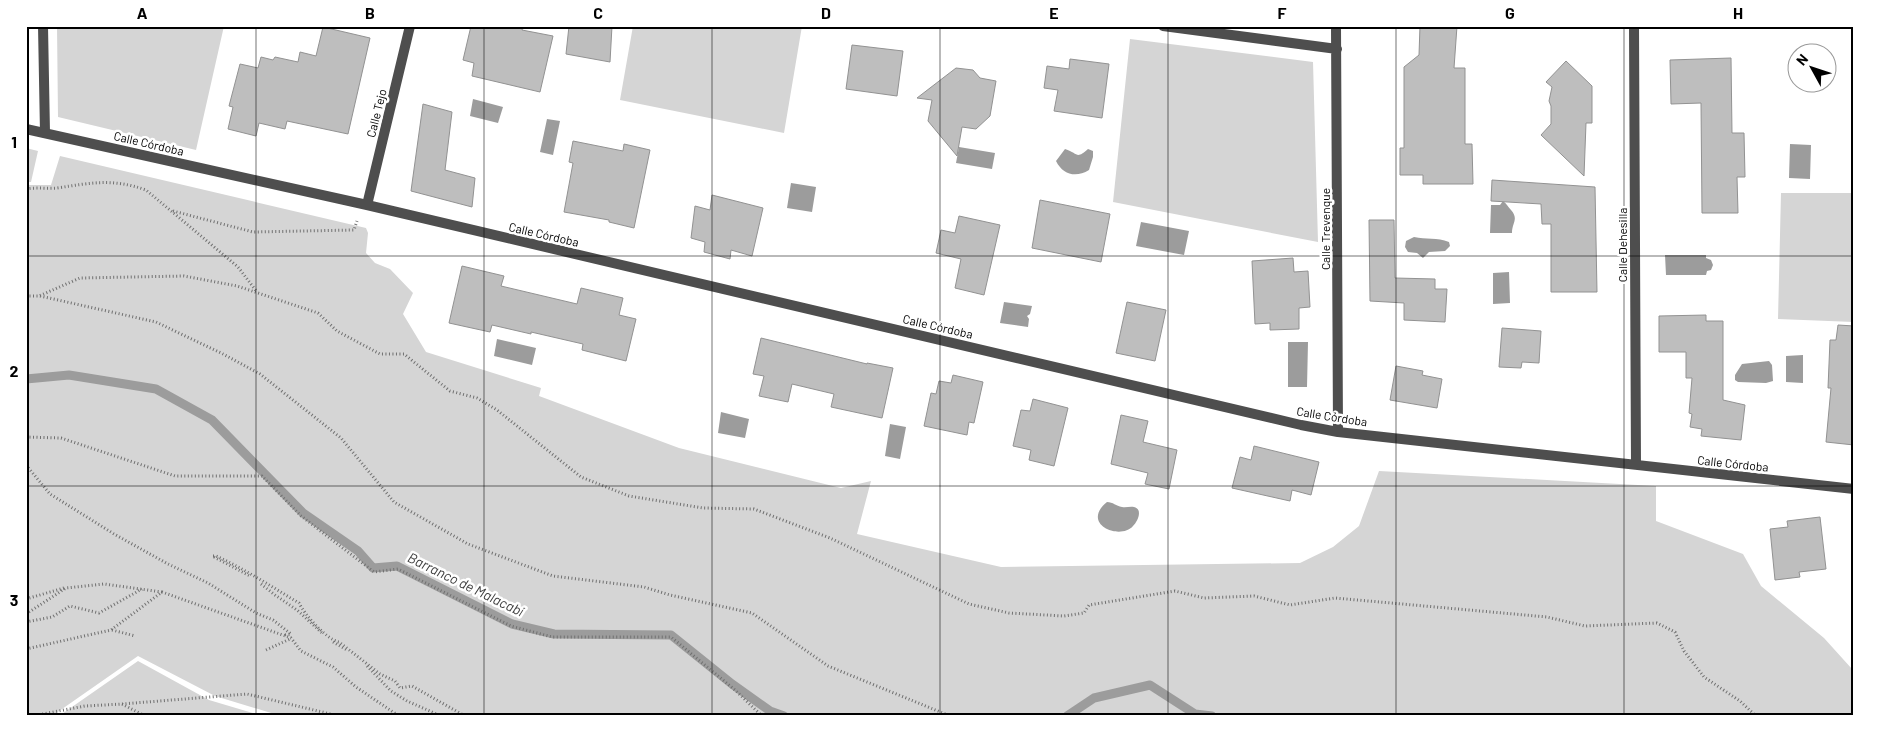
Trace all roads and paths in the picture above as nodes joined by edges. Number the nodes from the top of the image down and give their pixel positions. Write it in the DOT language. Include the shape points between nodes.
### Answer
graph roads {
  1 [pos="43,26"];
  2 [pos="410,26"];
  3 [pos="1163,26"];
  4 [pos="1336,26"];
  5 [pos="1634,26"];
  6 [pos="1336,49"];
  7 [pos="26,129"];
  8 [pos="46,133"];
  9 [pos="26,189"];
  10 [pos="365,205"];
  11 [pos="170,210"];
  12 [pos="258,293"];
  13 [pos="26,296"];
  14 [pos="39,296"];
  15 [pos="1338,432"];
  16 [pos="26,437"];
  17 [pos="1636,464"];
  18 [pos="26,465"];
  19 [pos="1854,489"];
  20 [pos="66,588"];
  21 [pos="144,588"];
  22 [pos="162,592"];
  23 [pos="26,600"];
  24 [pos="26,614"];
  25 [pos="26,622"];
  26 [pos="111,630"];
  27 [pos="284,635"];
  28 [pos="135,636"];
  29 [pos="291,638"];
  30 [pos="26,648"];
  31 [pos="266,650"];
  32 [pos="122,704"];
  33 [pos="32,716"];
  34 [pos="145,716"];
  35 [pos="339,716"];
  36 [pos="398,716"];
  37 [pos="441,716"];
  38 [pos="466,716"];
  39 [pos="762,716"];
  40 [pos="950,716"];
  41 [pos="1756,716"];
  1 -- 8 [label="street"];
  2 -- 10 [label="street, Calle Tejo"];
  3 -- 6 [label="street"];
  4 -- 6 [label="street, Calle Trevenque"];
  5 -- 17 [label="street, Calle Dehesilla"];
  6 -- 15 [label="street, Calle Trevenque"];
  7 -- 8 [label="street, Calle Córdoba"];
  8 -- 10 [label="street, Calle Córdoba"];
  9 -- 11 [label="path" via="102,181 130,184 146,190"];
  10 -- 11 [label="path" via="354,230 253,232"];
  10 -- 15 [label="street, Calle Córdoba"];
  11 -- 12 [label="path" via="238,267"];
  12 -- 14 [label="path" via="184,276 80,278"];
  12 -- 41 [label="path" via="318,313 337,331 380,354 404,354 450,391 477,398 497,410 581,476 629,496 703,508 754,509 830,538 969,604 1009,613 1064,616 1084,613 1090,606 1175,590 1204,598 1254,596 1290,605 1335,598 1547,617 1585,626 1657,623 1676,632 1684,651 1704,677"];
  13 -- 14 [label="path"];
  14 -- 40 [label="path" via="156,322 260,374 342,438 394,502 468,544 553,576 644,587 752,613 828,666"];
  15 -- 17 [label="street, Calle Córdoba"];
  16 -- 39 [label="path" via="61,438 175,476 262,476 301,516 374,572 398,569 511,626 552,637 671,637"];
  17 -- 19 [label="street, Calle Córdoba"];
  18 -- 27 [label="path" via="50,494 114,534 273,620 291,634"];
  20 -- 21 [label="path" via="104,584"];
  20 -- 23 [label="path"];
  20 -- 24 [label="path"];
  21 -- 22 [label="path"];
  21 -- 25 [label="path" via="99,613 70,606 52,617"];
  22 -- 26 [label="path"];
  22 -- 27 [label="path"];
  26 -- 28 [label="path"];
  26 -- 30 [label="path"];
  27 -- 29 [label="path"];
  29 -- 31 [label="path"];
  29 -- 36 [label="path" via="301,651 333,667"];
  32 -- 33 [label="path" via="85,706"];
  32 -- 34 [label="path"];
  32 -- 35 [label="path" via="247,694"];
  37 -- 38 [label="path" via="391,691 368,666 322,633 268,588 213,556 239,566 299,603 324,634 395,681 400,688 412,686"];
}
